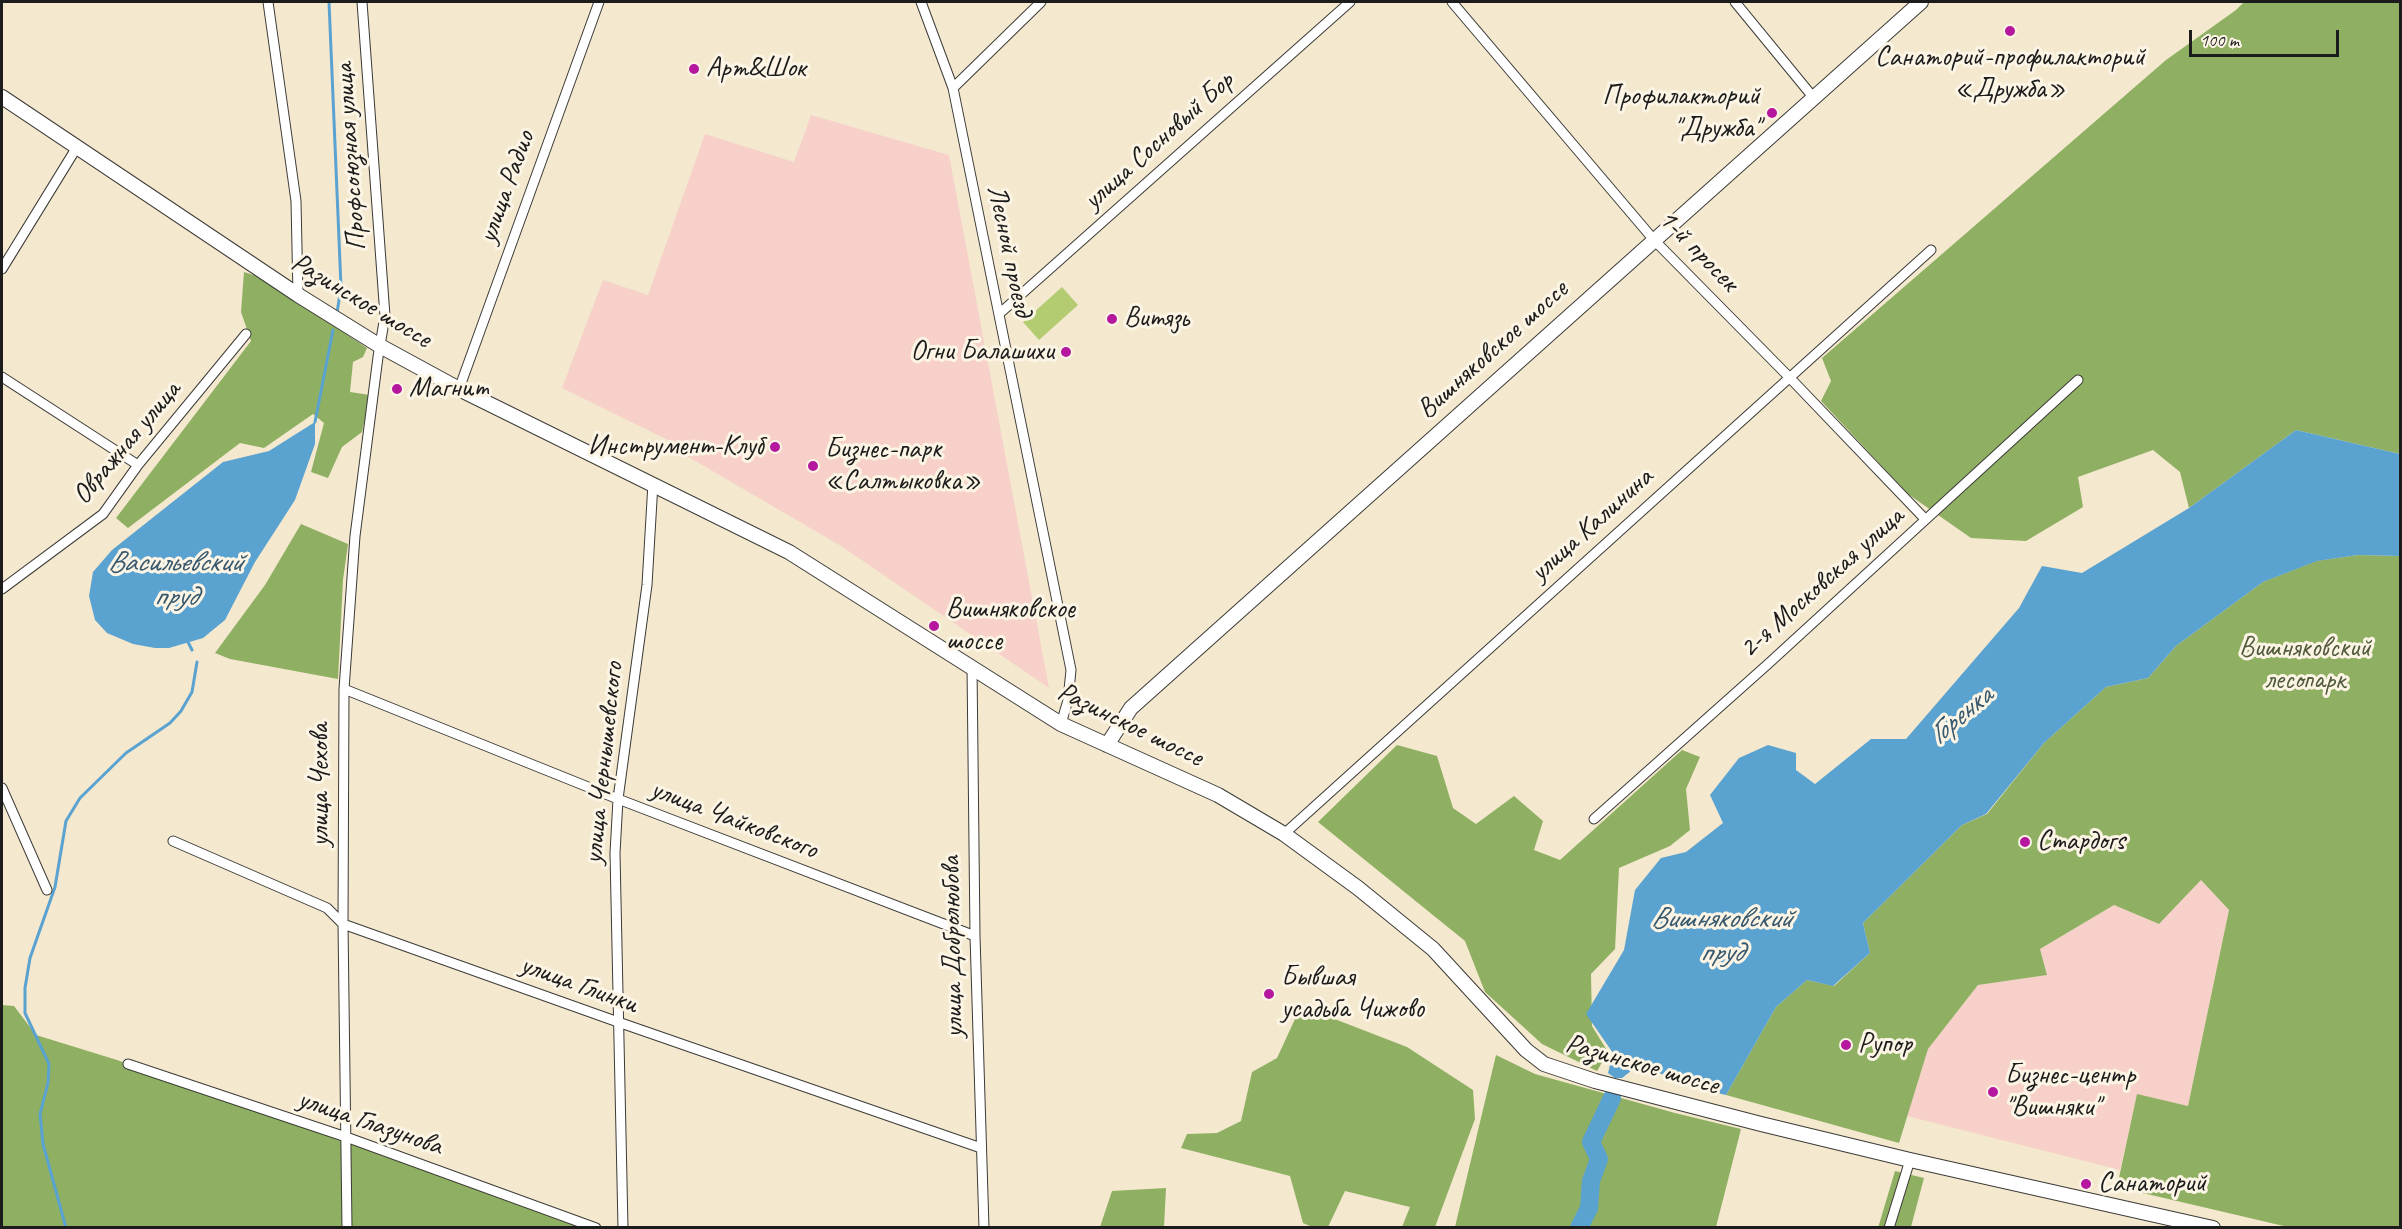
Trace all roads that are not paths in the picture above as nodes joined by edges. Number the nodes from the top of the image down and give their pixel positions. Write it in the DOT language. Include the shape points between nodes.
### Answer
graph roads {
  1 [pos="268,2"];
  2 [pos="362,2"];
  3 [pos="599,2"];
  4 [pos="921,2"];
  5 [pos="1041,2"];
  6 [pos="1350,2"];
  7 [pos="1452,2"];
  8 [pos="1735,2"];
  9 [pos="1921,2"];
  10 [pos="953,88"];
  11 [pos="2,97"];
  12 [pos="1814,97"];
  13 [pos="77,147"];
  14 [pos="1654,240"];
  15 [pos="1931,250"];
  16 [pos="2,269"];
  17 [pos="298,295"];
  18 [pos="999,314"];
  19 [pos="246,334"];
  20 [pos="380,346"];
  21 [pos="2,377"];
  22 [pos="1790,378"];
  23 [pos="2079,380"];
  24 [pos="459,388"];
  25 [pos="138,465"];
  26 [pos="653,483"];
  27 [pos="1925,519"];
  28 [pos="2,589"];
  29 [pos="972,666"];
  30 [pos="345,689"];
  31 [pos="1061,724"];
  32 [pos="1107,745"];
  33 [pos="2,788"];
  34 [pos="618,799"];
  35 [pos="1594,819"];
  36 [pos="1284,834"];
  37 [pos="173,841"];
  38 [pos="47,890"];
  39 [pos="343,924"];
  40 [pos="975,936"];
  41 [pos="618,1022"];
  42 [pos="128,1064"];
  43 [pos="346,1137"];
  44 [pos="981,1148"];
  45 [pos="1910,1160"];
  46 [pos="347,1227"];
  47 [pos="596,1227"];
  48 [pos="623,1227"];
  49 [pos="984,1227"];
  50 [pos="1889,1227"];
  51 [pos="2212,1227"];
  1 -- 17 [label="street" via="296,201"];
  2 -- 20 [label="street, Профсоюзная улица" via="385,315"];
  3 -- 24 [label="street, улица Радио"];
  4 -- 10 [label="street, Лесной проезд"];
  5 -- 10 [label="street"];
  6 -- 18 [label="street, улица Сосновый Бор"];
  7 -- 14 [label="street, 1-й просек"];
  8 -- 12 [label="street"];
  9 -- 12 [label="main road, Вишняковское шоссе"];
  10 -- 18 [label="street, Лесной проезд"];
  11 -- 13 [label="main road, Разинское шоссе"];
  12 -- 14 [label="main road, Вишняковское шоссе"];
  13 -- 16 [label="street"];
  13 -- 17 [label="main road, Разинское шоссе"];
  14 -- 22 [label="street, 1-й просек"];
  14 -- 32 [label="main road, Вишняковское шоссе" via="1131,708"];
  15 -- 22 [label="street, улица Калинина"];
  17 -- 20 [label="main road, Разинское шоссе"];
  18 -- 31 [label="street, Лесной проезд" via="1071,670"];
  19 -- 25 [label="street, Овражная улица"];
  20 -- 24 [label="main road, Разинское шоссе"];
  20 -- 30 [label="street, улица Чехова" via="355,536"];
  21 -- 25 [label="street"];
  22 -- 27 [label="street, 1-й просек"];
  22 -- 36 [label="street, улица Калинина"];
  23 -- 27 [label="street, 2-я Московская улица"];
  24 -- 26 [label="main road, Разинское шоссе"];
  25 -- 28 [label="street, Овражная улица" via="104,514"];
  26 -- 29 [label="main road, Разинское шоссе" via="789,552"];
  26 -- 34 [label="street, улица Чернышевского" via="647,585"];
  27 -- 35 [label="street, 2-я Московская улица"];
  29 -- 31 [label="main road, Разинское шоссе"];
  29 -- 40 [label="street, улица Добролюбова"];
  30 -- 34 [label="street, улица Чайковского"];
  30 -- 39 [label="street, улица Чехова"];
  31 -- 32 [label="main road, Разинское шоссе"];
  32 -- 36 [label="main road, Разинское шоссе" via="1218,795"];
  33 -- 38 [label="street"];
  34 -- 40 [label="street, улица Чайковского"];
  34 -- 41 [label="street, улица Чернышевского"];
  36 -- 45 [label="main road, Разинское шоссе" via="1433,949 1526,1050 1544,1064 1595,1082"];
  37 -- 39 [label="street, улица Глинки" via="327,908"];
  39 -- 41 [label="street, улица Глинки"];
  39 -- 43 [label="street, улица Чехова"];
  40 -- 44 [label="street, улица Добролюбова"];
  41 -- 44 [label="street, улица Глинки"];
  41 -- 48 [label="street, улица Чернышевского"];
  42 -- 43 [label="street, улица Глазунова"];
  43 -- 46 [label="street, улица Чехова"];
  43 -- 47 [label="street, улица Глазунова"];
  44 -- 49 [label="street, улица Добролюбова"];
  45 -- 50 [label="street"];
  45 -- 51 [label="main road, Разинское шоссе"];
}
